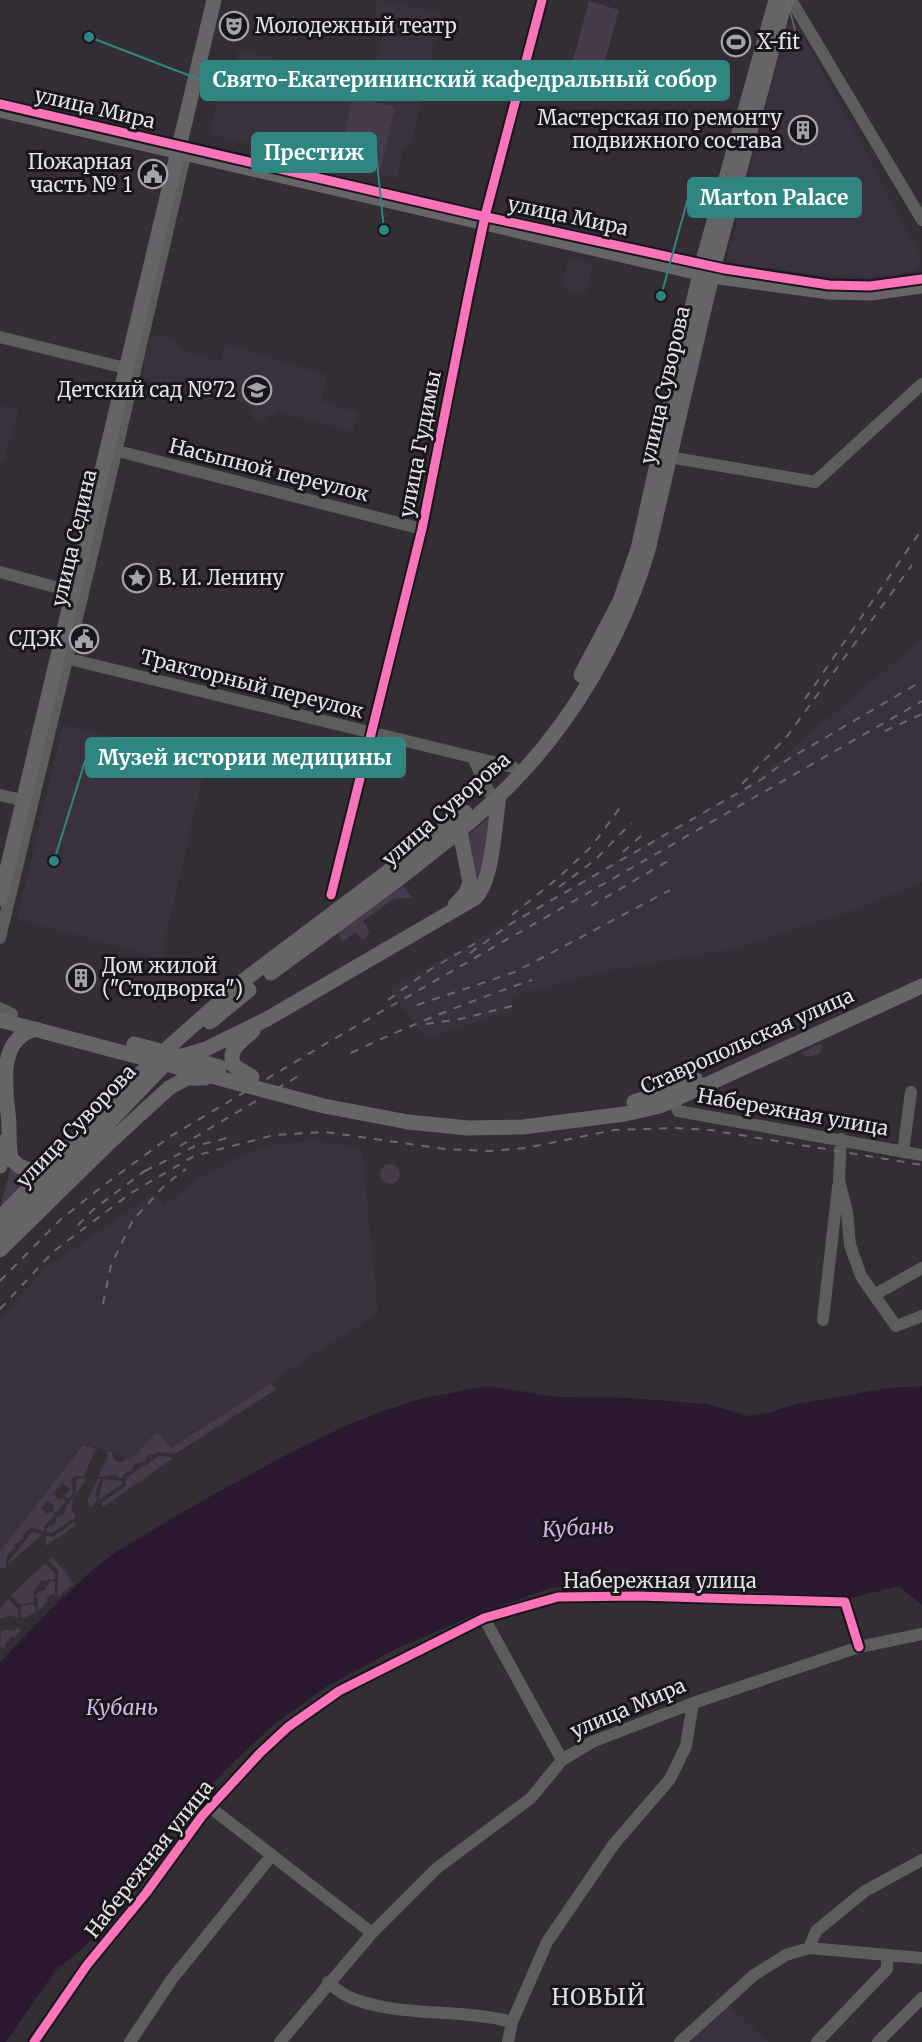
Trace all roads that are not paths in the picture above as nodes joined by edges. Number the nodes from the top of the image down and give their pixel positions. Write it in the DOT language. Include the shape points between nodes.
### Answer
graph roads {
  1 [pos="214,0"];
  2 [pos="542,0"];
  3 [pos="779,1"];
  4 [pos="0,104"];
  5 [pos="0,110"];
  6 [pos="182,150"];
  7 [pos="485,219"];
  8 [pos="922,220"];
  9 [pos="707,270"];
  10 [pos="922,279"];
  11 [pos="922,286"];
  12 [pos="0,337"];
  13 [pos="130,369"];
  14 [pos="922,384"];
  15 [pos="111,450"];
  16 [pos="664,456"];
  17 [pos="422,529"];
  18 [pos="0,572"];
  19 [pos="78,593"];
  20 [pos="62,657"];
  21 [pos="372,734"];
  22 [pos="473,758"];
  23 [pos="517,770"];
  24 [pos="494,794"];
  25 [pos="0,795"];
  26 [pos="28,801"];
  27 [pos="459,824"];
  28 [pos="436,850"];
  29 [pos="468,869"];
  30 [pos="392,876"];
  31 [pos="477,885"];
  32 [pos="332,895"];
  33 [pos="0,899"];
  34 [pos="0,938"];
  35 [pos="922,976"];
  36 [pos="922,986"];
  37 [pos="3,1013"];
  38 [pos="267,1018"];
  39 [pos="37,1029"];
  40 [pos="183,1056"];
  41 [pos="252,1077"];
  42 [pos="226,1080"];
  43 [pos="911,1092"];
  44 [pos="671,1096"];
  45 [pos="0,1106"];
  46 [pos="841,1139"];
  47 [pos="903,1152"];
  48 [pos="68,1153"];
  49 [pos="922,1155"];
  50 [pos="0,1167"];
  51 [pos="838,1181"];
  52 [pos="0,1218"];
  53 [pos="0,1236"];
  54 [pos="0,1250"];
  55 [pos="922,1268"];
  56 [pos="874,1295"];
  57 [pos="922,1316"];
  58 [pos="823,1320"];
  59 [pos="484,1618"];
  60 [pos="922,1634"];
  61 [pos="860,1647"];
  62 [pos="693,1703"];
  63 [pos="562,1760"];
  64 [pos="211,1808"];
  65 [pos="272,1855"];
  66 [pos="922,1860"];
  67 [pos="372,1933"];
  68 [pos="809,1948"];
  69 [pos="887,1955"];
  70 [pos="922,1958"];
  71 [pos="328,1982"];
  72 [pos="922,1998"];
  73 [pos="512,2022"];
  74 [pos="34,2042"];
  75 [pos="130,2042"];
  76 [pos="280,2042"];
  77 [pos="508,2042"];
  78 [pos="680,2042"];
  79 [pos="817,2042"];
  80 [pos="878,2042"];
  1 -- 6 [label="main road, улица Седина"];
  2 -- 7 [label="street, улица Гудимы"];
  3 -- 8 [label="street"];
  3 -- 9 [label="main road, улица Суворова"];
  4 -- 6 [label="street, улица Мира"];
  5 -- 6 [label="main road, улица Мира"];
  6 -- 7 [label="main road, улица Мира"];
  6 -- 13 [label="main road, улица Седина"];
  7 -- 9 [label="main road, улица Мира"];
  7 -- 17 [label="street, улица Гудимы"];
  9 -- 10 [label="street, улица Мира" via="829,285 870,286"];
  9 -- 11 [label="main road, улица Мира" via="829,292"];
  9 -- 16 [label="main road, улица Суворова"];
  12 -- 13 [label="street"];
  13 -- 15 [label="main road, улица Седина"];
  14 -- 16 [label="street" via="815,482"];
  15 -- 17 [label="street, Насыпной переулок"];
  15 -- 19 [label="main road, улица Седина"];
  16 -- 23 [label="main road, улица Суворова" via="620,601 566,699"];
  17 -- 21 [label="street, улица Гудимы"];
  18 -- 19 [label="street"];
  19 -- 20 [label="main road, улица Седина"];
  20 -- 21 [label="street, Тракторный переулок"];
  20 -- 26 [label="main road, улица Седина"];
  21 -- 22 [label="street, Тракторный переулок"];
  21 -- 32 [label="street, улица Гудимы"];
  22 -- 23 [label="street, Тракторный переулок"];
  22 -- 24 [label="street"];
  23 -- 24 [label="main road, улица Суворова"];
  24 -- 27 [label="main road, улица Суворова"];
  24 -- 31 [label="main road" via="489,865"];
  25 -- 26 [label="street"];
  26 -- 33 [label="main road, улица Седина"];
  26 -- 34 [label="street, улица Седина"];
  27 -- 28 [label="main road, улица Суворова"];
  27 -- 29 [label="main road"];
  27 -- 30 [label="main road, улица Суворова"];
  28 -- 29 [label="main road" via="453,854"];
  28 -- 30 [label="main road, улица Суворова"];
  29 -- 31 [label="main road"];
  30 -- 48 [label="main road, улица Суворова, bridge" via="270,960 214,1005 152,1062"];
  31 -- 38 [label="main road" via="440,919"];
  35 -- 44 [label="main road, Ставропольская улица"];
  36 -- 44 [label="main road, Ставропольская улица"];
  37 -- 39 [label="main road, Ставропольская улица"];
  37 -- 40 [label="main road, Ставропольская улица"];
  38 -- 40 [label="main road" via="206,1049"];
  38 -- 41 [label="main road" via="232,1052 234,1066"];
  39 -- 42 [label="main road, Ставропольская улица"];
  39 -- 48 [label="main road" via="17,1035 3,1058 10,1152 14,1163 32,1171"];
  40 -- 41 [label="main road, Ставропольская улица"];
  41 -- 44 [label="main road, Ставропольская улица" via="360,1104 481,1118 520,1118"];
  42 -- 44 [label="main road, Ставропольская улица" via="358,1114 468,1128 553,1124 626,1114"];
  42 -- 54 [label="main road, улица Суворова" via="187,1078 169,1088"];
  43 -- 47 [label="street"];
  44 -- 46 [label="street, Набережная улица" via="678,1111"];
  45 -- 50 [label="main road"];
  46 -- 47 [label="street, Набережная улица"];
  46 -- 51 [label="street"];
  47 -- 49 [label="street, Набережная улица"];
  48 -- 52 [label="main road, улица Суворова"];
  48 -- 53 [label="main road, улица Суворова"];
  51 -- 56 [label="street" via="847,1211 850,1245 861,1276"];
  51 -- 58 [label="street"];
  55 -- 56 [label="street"];
  56 -- 57 [label="street" via="896,1326"];
  59 -- 61 [label="street, Набережная улица" via="558,1597 845,1602"];
  59 -- 63 [label="street"];
  59 -- 64 [label="street, Набережная улица" via="311,1709 260,1753"];
  60 -- 61 [label="street, улица Мира"];
  61 -- 62 [label="street, улица Мира"];
  62 -- 63 [label="street, улица Мира" via="592,1742"];
  62 -- 73 [label="street" via="686,1746 670,1779 614,1844 547,1942"];
  63 -- 67 [label="street, улица Мира" via="531,1798 437,1868"];
  64 -- 65 [label="street"];
  64 -- 74 [label="street, Набережная улица" via="87,1965"];
  65 -- 67 [label="street"];
  65 -- 75 [label="street" via="172,1978"];
  66 -- 68 [label="street" via="865,1891 816,1930"];
  67 -- 71 [label="street, улица Мира"];
  68 -- 69 [label="street"];
  68 -- 78 [label="street" via="786,1955 754,1975"];
  69 -- 70 [label="street"];
  69 -- 79 [label="street" via="888,1969"];
  71 -- 73 [label="street" via="347,1996 376,2005 490,2016"];
  71 -- 76 [label="street, улица Мира"];
  72 -- 80 [label="street"];
  73 -- 77 [label="street"];
}
